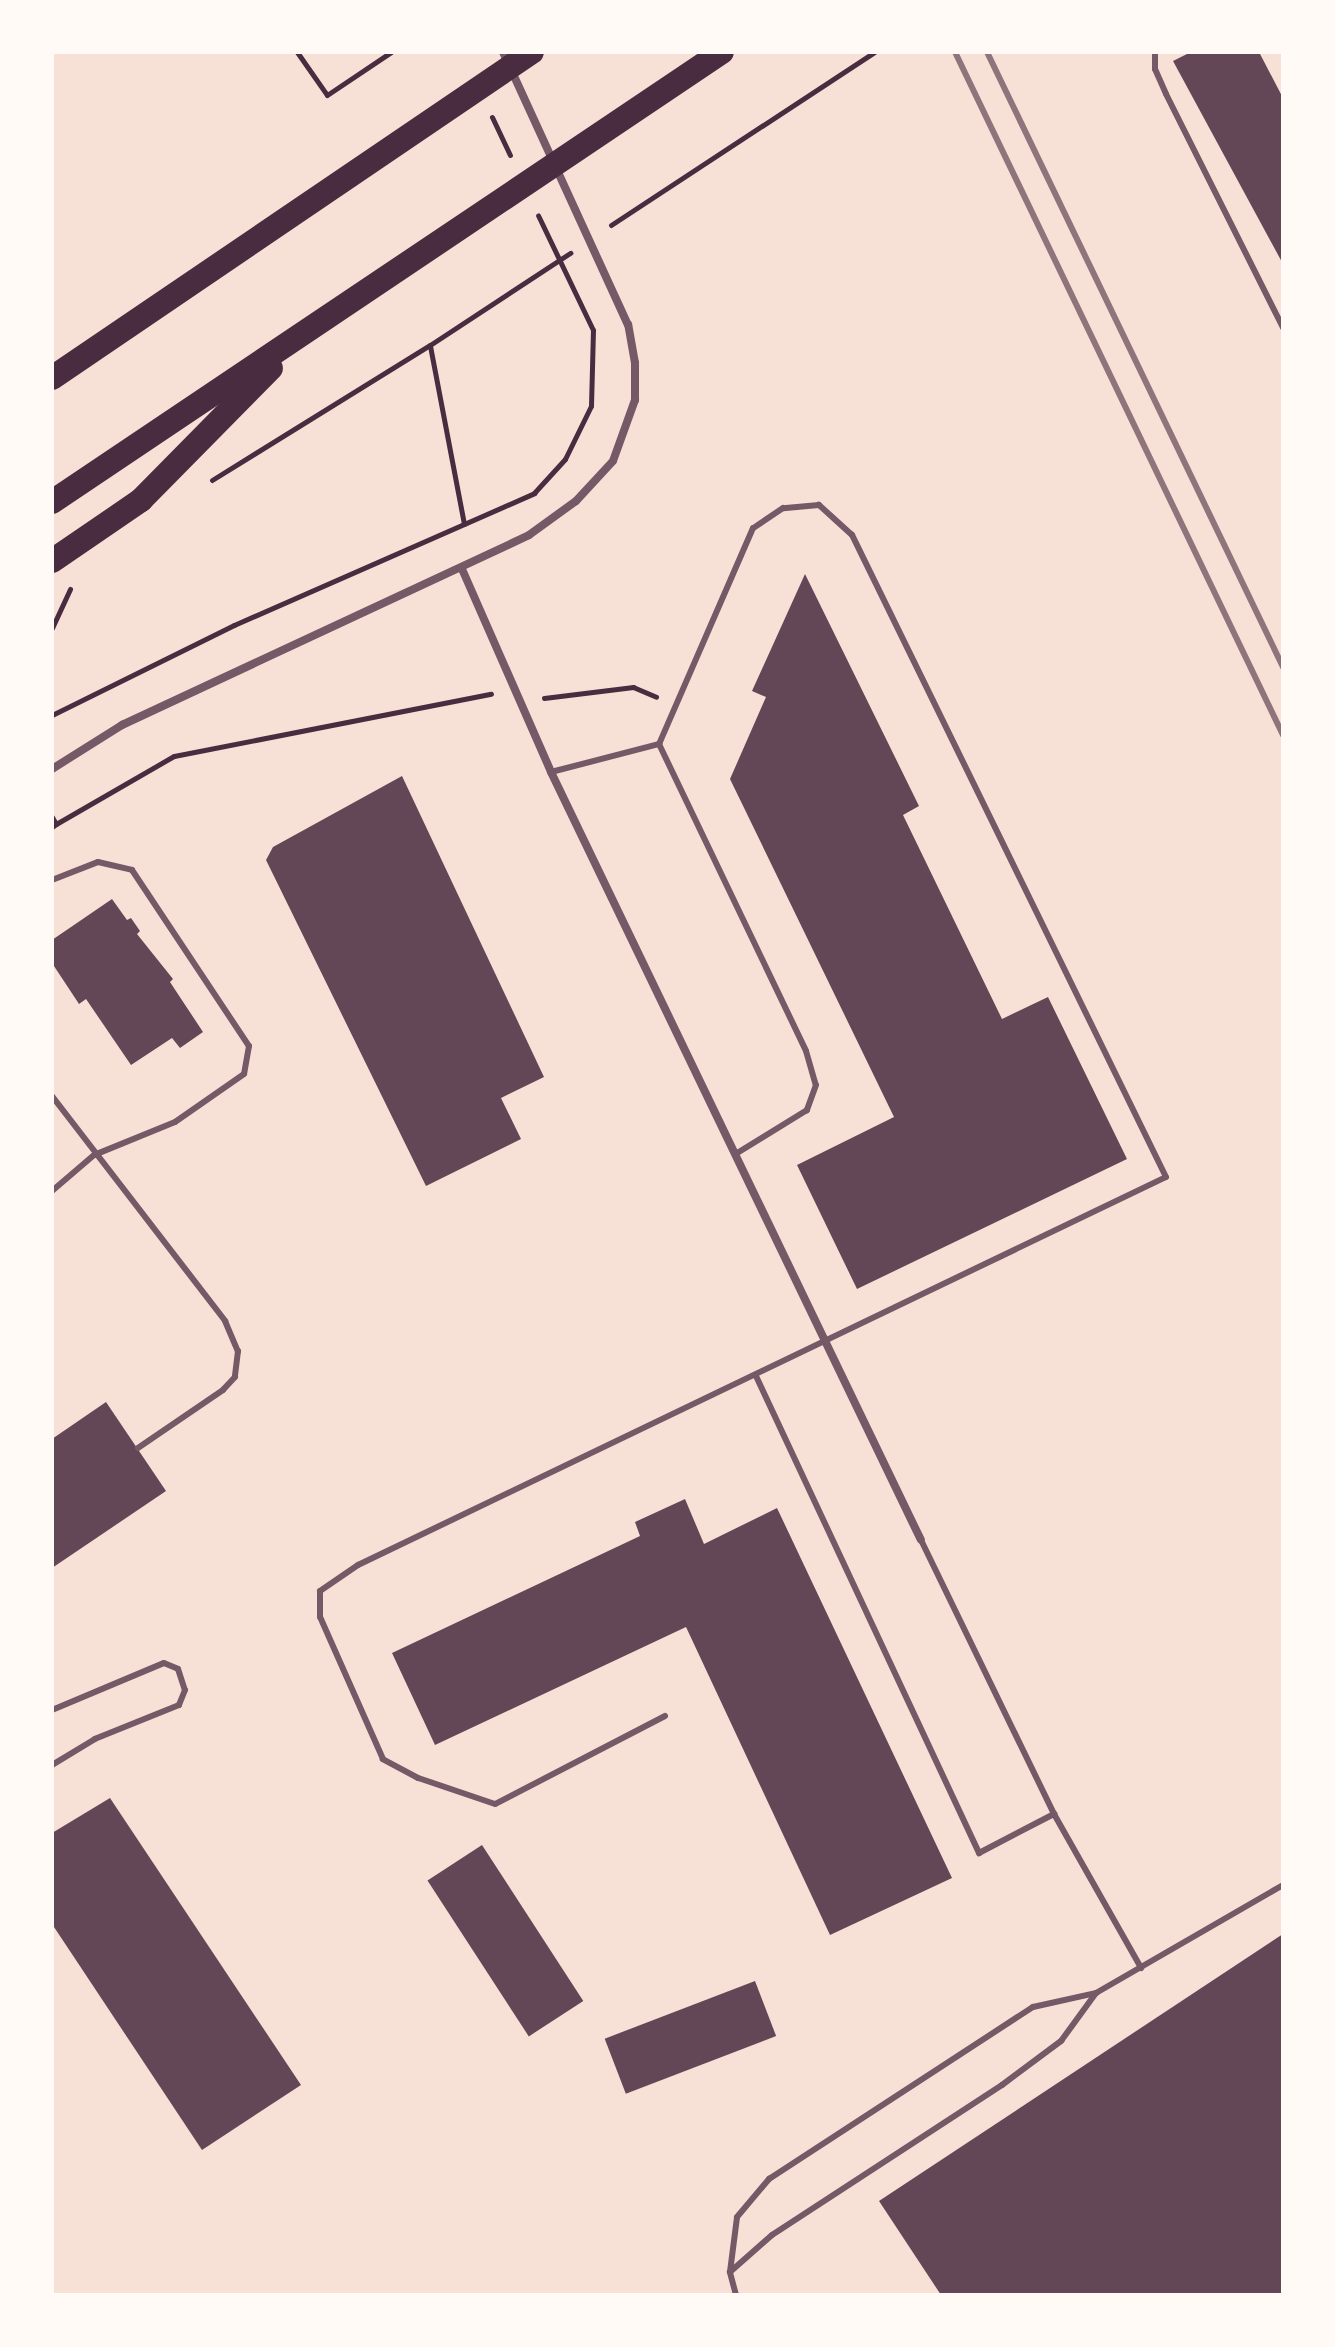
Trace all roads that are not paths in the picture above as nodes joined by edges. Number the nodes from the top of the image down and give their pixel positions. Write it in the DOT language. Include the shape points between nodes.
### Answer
graph roads {
  1 [pos="503,52"];
  2 [pos="532,52"];
  3 [pos="722,52"];
  4 [pos="1155,52"];
  5 [pos="1283,328"];
  6 [pos="309,329"];
  7 [pos="52,378"];
  8 [pos="52,502"];
  9 [pos="52,561"];
  10 [pos="462,569"];
  11 [pos="659,744"];
  12 [pos="52,769"];
  13 [pos="551,772"];
  14 [pos="52,880"];
  15 [pos="52,1096"];
  16 [pos="737,1153"];
  17 [pos="94,1155"];
  18 [pos="52,1191"];
  19 [pos="824,1341"];
  20 [pos="756,1376"];
  21 [pos="138,1448"];
  22 [pos="921,1540"];
  23 [pos="52,1710"];
  24 [pos="665,1716"];
  25 [pos="52,1765"];
  26 [pos="1054,1814"];
  27 [pos="1283,1885"];
  28 [pos="1141,1968"];
  29 [pos="1096,1993"];
  30 [pos="730,2272"];
  31 [pos="736,2295"];
  1 -- 10 [label="street" via="623,310 636,378 625,436 598,481 529,535"];
  2 -- 7 [label="highway" via="478,101"];
  3 -- 6 [label="highway" via="524,198"];
  4 -- 5 [label="lane" via="1155,69 1166,94"];
  6 -- 8 [label="highway"];
  6 -- 9 [label="highway" via="141,500"];
  10 -- 12 [label="street" via="122,725"];
  10 -- 13 [label="street"];
  11 -- 13 [label="lane"];
  11 -- 16 [label="lane" via="806,1051 816,1085 807,1110"];
  11 -- 19 [label="lane" via="753,528 783,508 819,505 852,535 1166,1177"];
  13 -- 16 [label="street"];
  14 -- 17 [label="lane" via="98,862 132,870 249,1046 244,1074 175,1122"];
  15 -- 17 [label="lane"];
  16 -- 19 [label="street"];
  17 -- 18 [label="lane"];
  17 -- 21 [label="lane" via="225,1321 238,1351 235,1377 223,1390"];
  19 -- 20 [label="lane"];
  19 -- 22 [label="street"];
  20 -- 24 [label="lane" via="358,1565 320,1591 320,1617 383,1759 418,1778 495,1804"];
  20 -- 26 [label="lane" via="979,1853"];
  22 -- 26 [label="lane"];
  23 -- 25 [label="lane" via="164,1663 178,1669 185,1690 179,1705 95,1739"];
  26 -- 28 [label="lane"];
  27 -- 28 [label="lane"];
  28 -- 29 [label="lane"];
  29 -- 30 [label="lane" via="1061,2041 772,2235"];
  29 -- 30 [label="lane" via="1033,2007 769,2179 737,2217"];
  30 -- 31 [label="lane"];
}
